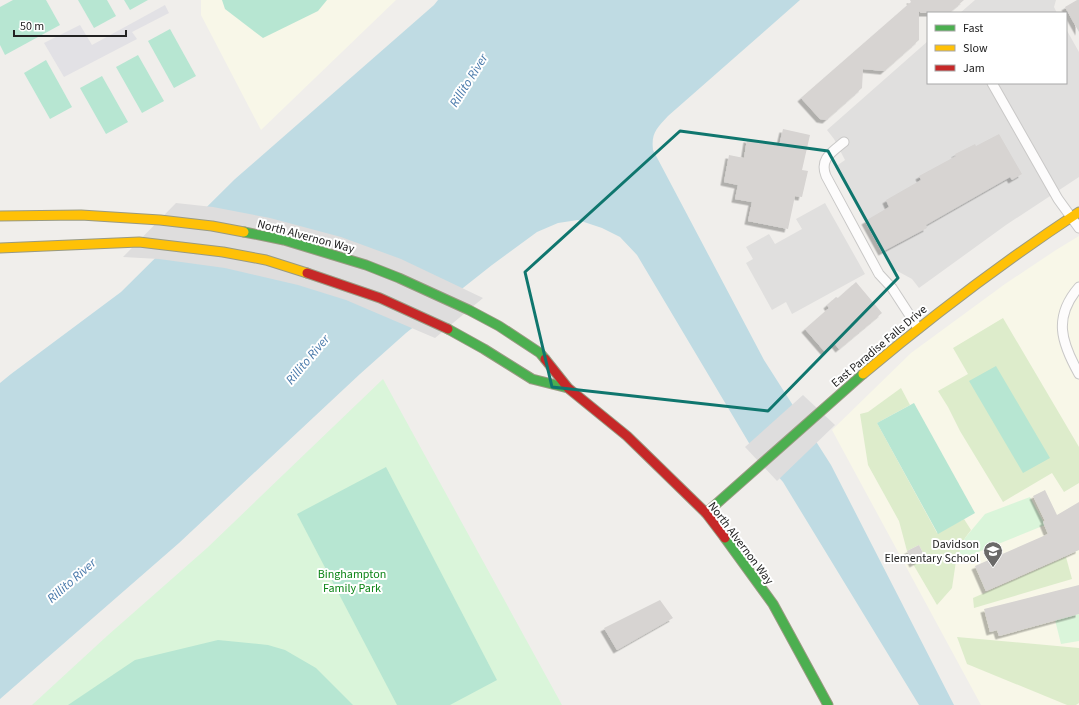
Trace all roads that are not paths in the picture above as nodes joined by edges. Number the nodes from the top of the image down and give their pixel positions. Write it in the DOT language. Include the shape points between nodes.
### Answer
graph roads {
  1 [pos="993,84"];
  2 [pos="844,142"];
  3 [pos="1079,212"];
  4 [pos="0,216"];
  5 [pos="1070,218"];
  6 [pos="1079,228"];
  7 [pos="0,248"];
  8 [pos="1079,287"];
  9 [pos="918,328"];
  10 [pos="1079,374"];
  11 [pos="568,388"];
  12 [pos="706,514"];
  13 [pos="828,705"];
  1 -- 5 [label="lane"];
  2 -- 9 [label="lane" via="824,162 826,176 879,274 892,288"];
  3 -- 5 [label="main road, East Paradise Falls Drive"];
  4 -- 11 [label="main road, North Alvernon Way" via="81,215 160,220 246,232 325,252 386,273 499,326 540,353"];
  5 -- 6 [label="lane"];
  5 -- 9 [label="main road, East Paradise Falls Drive" via="1024,248"];
  7 -- 11 [label="main road, North Alvernon Way" via="139,242 217,251 266,260 380,298 446,328 532,379"];
  8 -- 10 [label="lane" via="1066,305 1062,329 1067,352"];
  9 -- 12 [label="main road, East Paradise Falls Drive" via="820,411"];
  11 -- 12 [label="main road, North Alvernon Way" via="627,436"];
  12 -- 13 [label="main road, North Alvernon Way" via="773,604"];
}
